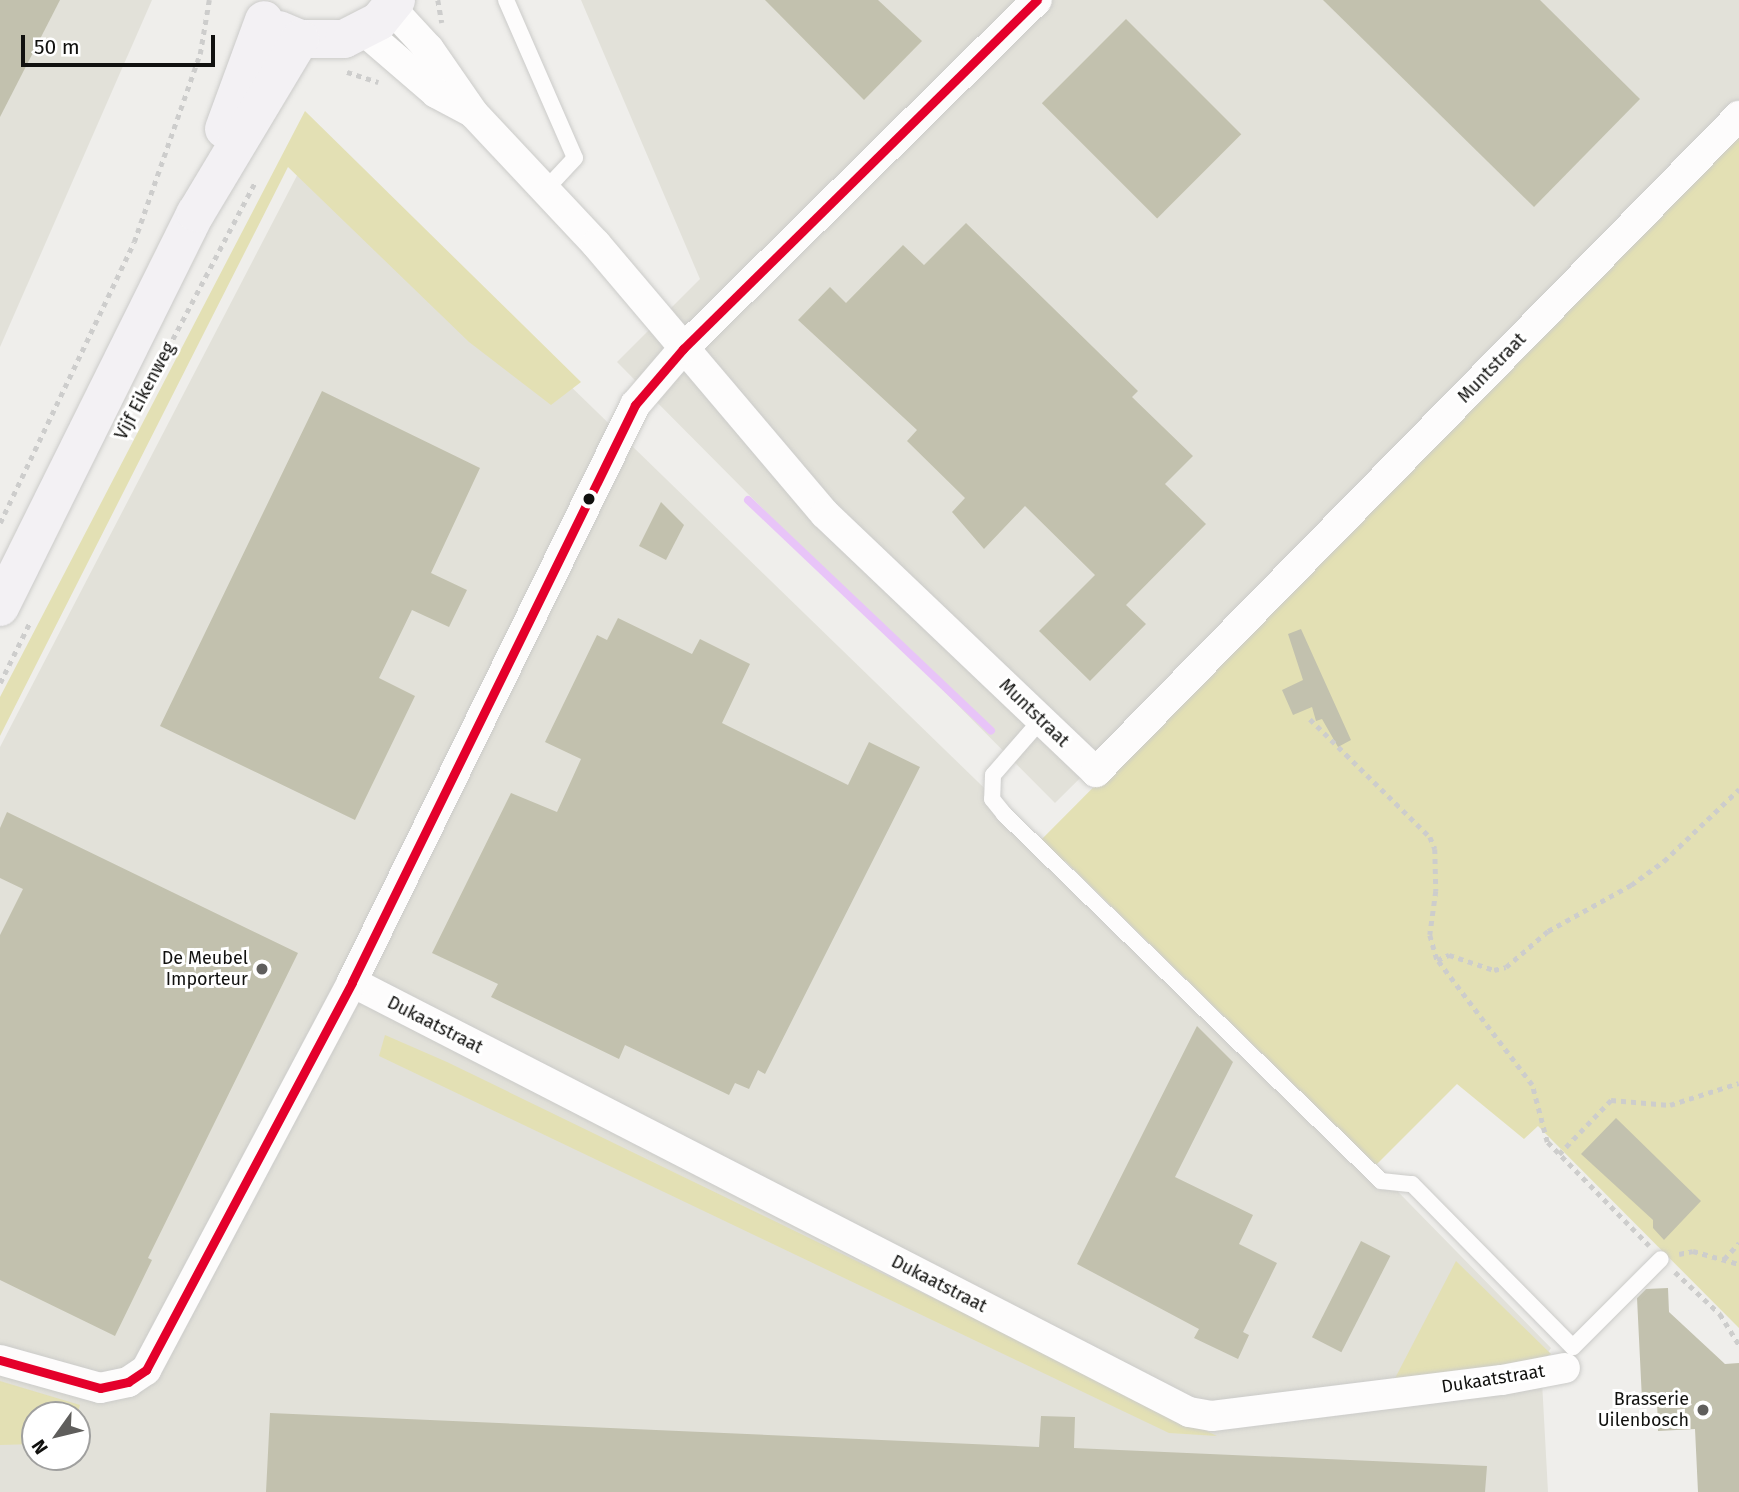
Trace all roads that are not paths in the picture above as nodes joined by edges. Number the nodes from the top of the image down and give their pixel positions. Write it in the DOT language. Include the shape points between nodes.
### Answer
graph roads {
  1 [pos="506,0"];
  2 [pos="1037,0"];
  3 [pos="256,10"];
  4 [pos="384,13"];
  5 [pos="300,39"];
  6 [pos="1739,116"];
  7 [pos="545,189"];
  8 [pos="196,213"];
  9 [pos="683,349"];
  10 [pos="15,615"];
  11 [pos="1041,720"];
  12 [pos="352,982"];
  13 [pos="1661,1259"];
  14 [pos="0,1360"];
  15 [pos="1565,1368"];
  1 -- 7 [label="lane" via="575,158"];
  2 -- 9 [label="street"];
  3 -- 5 [label="main road"];
  3 -- 8 [label="main road, Vijf Eikenweg"];
  4 -- 5 [label="main road" via="322,42"];
  4 -- 7 [label="street, Muntstraat" via="436,93 474,114"];
  5 -- 8 [label="main road, Vijf Eikenweg"];
  6 -- 11 [label="street, Muntstraat" via="1096,772"];
  7 -- 9 [label="street, Muntstraat"];
  8 -- 10 [label="main road, Vijf Eikenweg"];
  9 -- 11 [label="street, Muntstraat" via="825,514"];
  9 -- 12 [label="street" via="635,405"];
  11 -- 13 [label="lane" via="997,769 990,783 992,799 1381,1181 1412,1184 1573,1347"];
  12 -- 14 [label="street" via="146,1370 128,1382 100,1388"];
  12 -- 15 [label="street, Dukaatstraat" via="1189,1412 1212,1416"];
}
